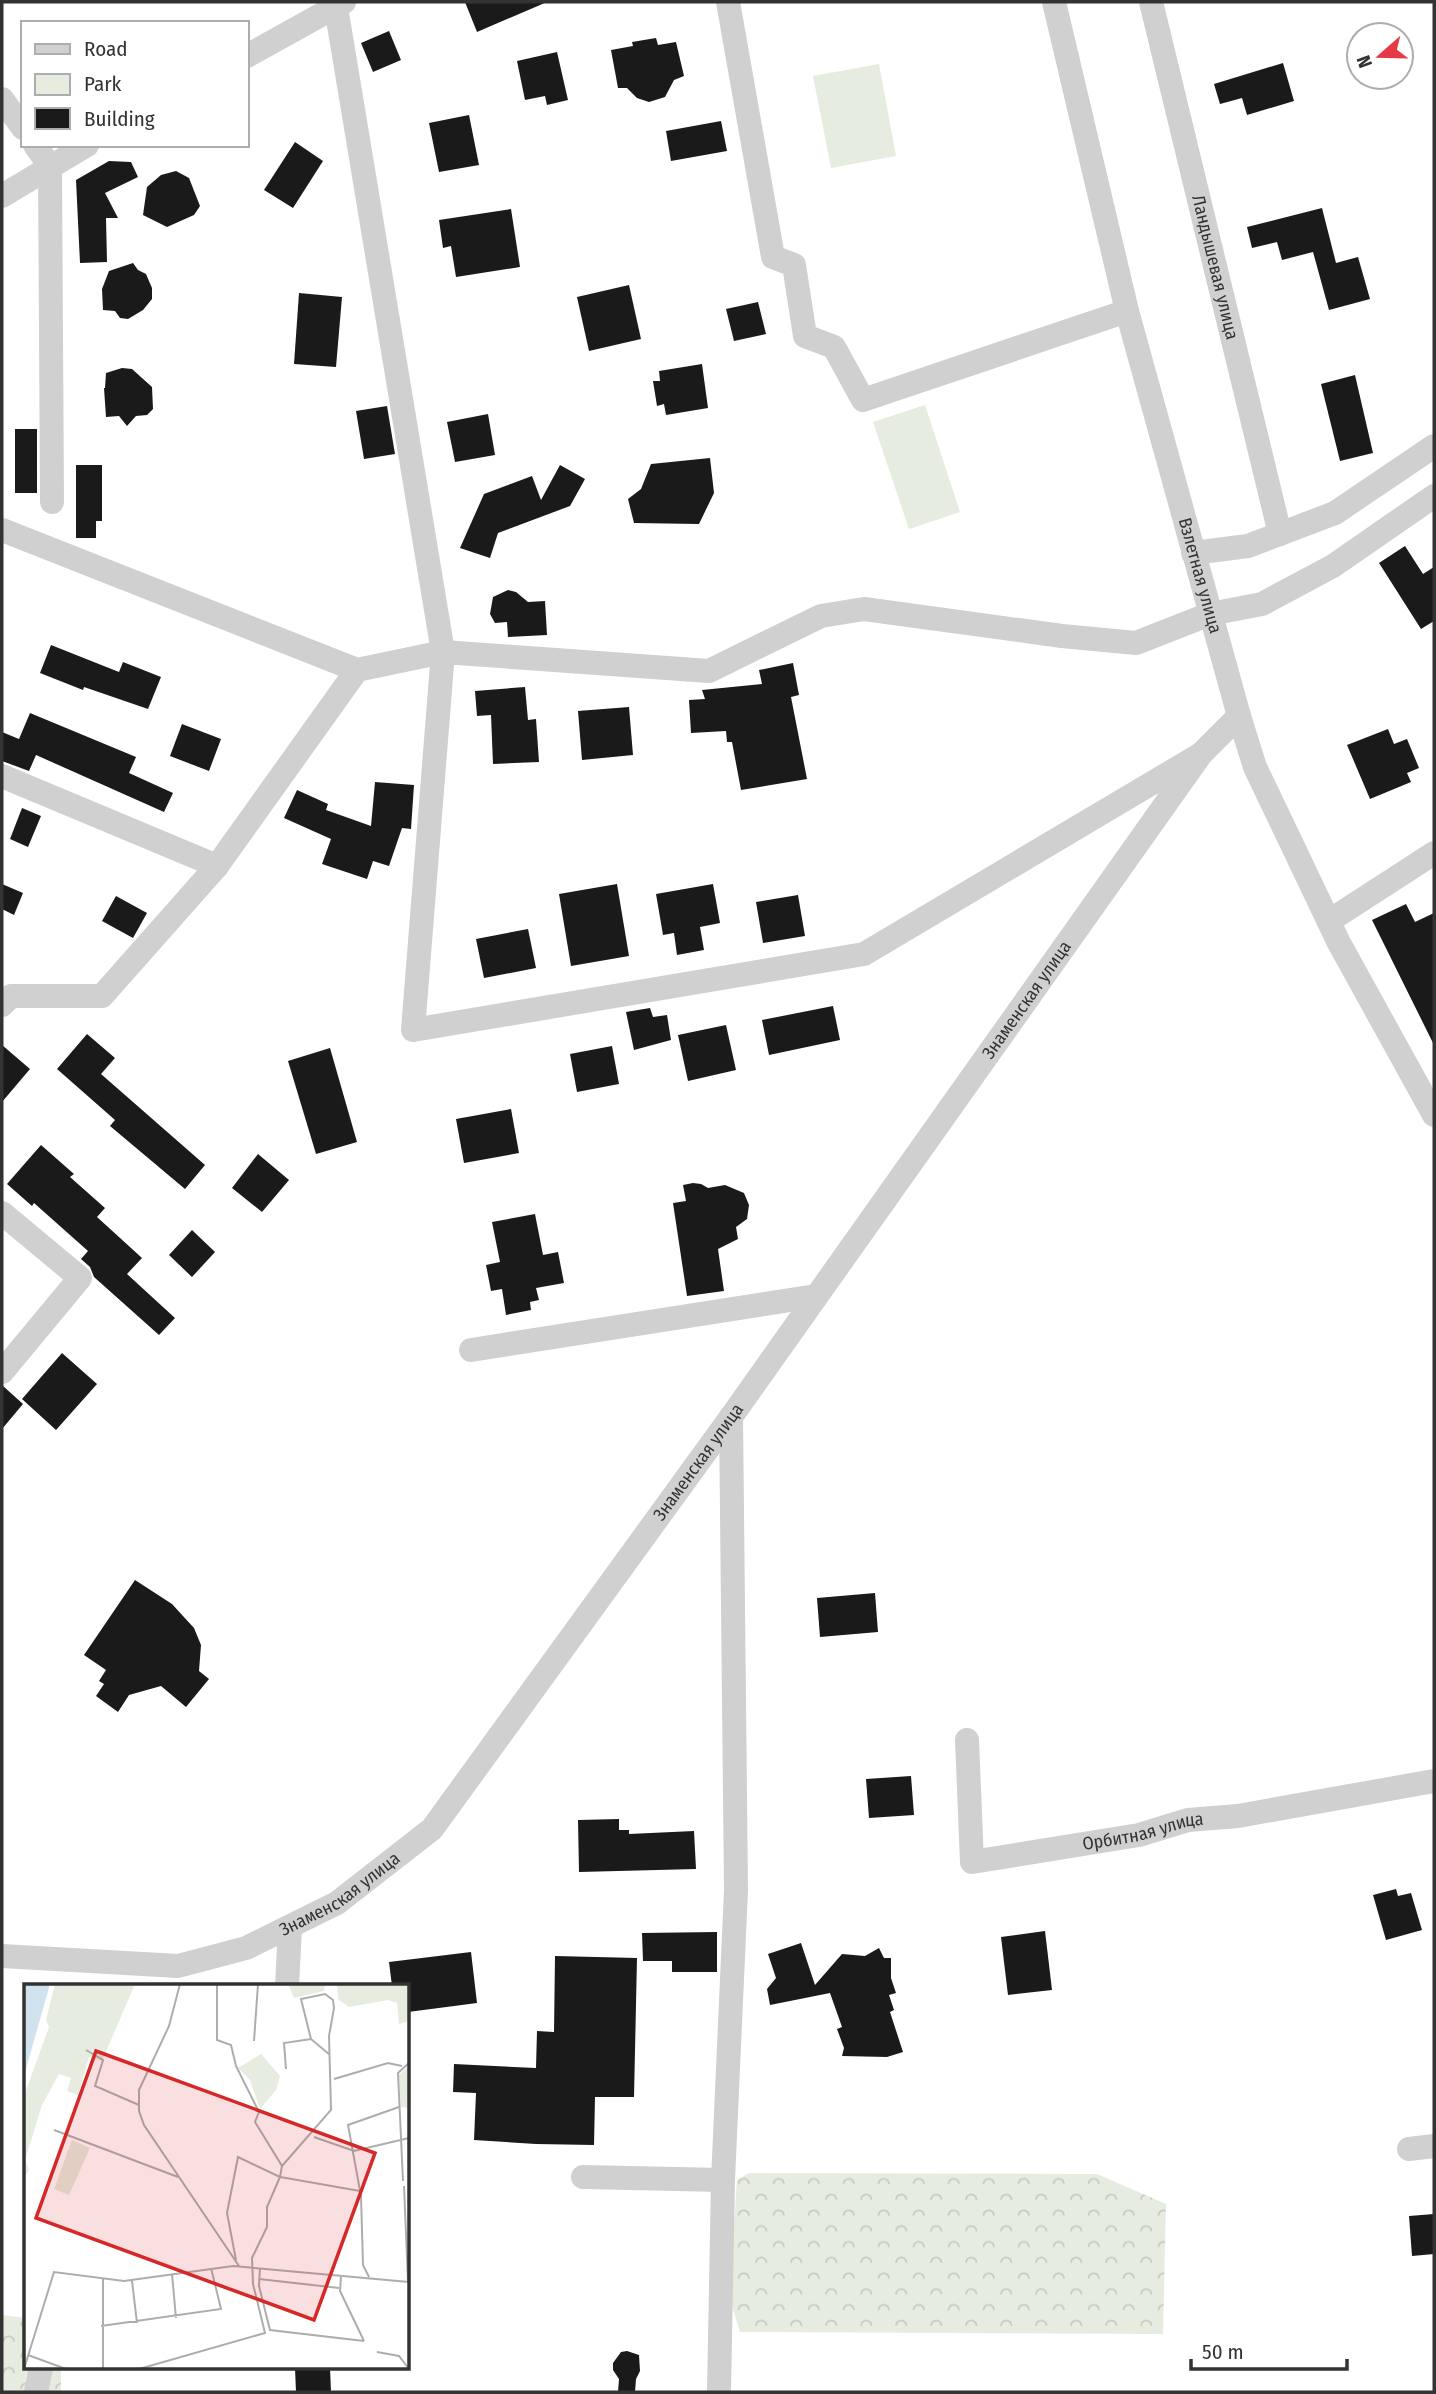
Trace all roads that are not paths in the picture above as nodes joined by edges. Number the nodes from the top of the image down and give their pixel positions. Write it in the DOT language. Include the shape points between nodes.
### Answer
graph roads {
  1 [pos="728,2"];
  2 [pos="1054,2"];
  3 [pos="1152,2"];
  4 [pos="340,4"];
  5 [pos="248,54"];
  6 [pos="2,99"];
  7 [pos="21,125"];
  8 [pos="36,147"];
  9 [pos="83,147"];
  10 [pos="50,166"];
  11 [pos="2,196"];
  12 [pos="1126,311"];
  13 [pos="1434,446"];
  14 [pos="1434,496"];
  15 [pos="52,502"];
  16 [pos="2,530"];
  17 [pos="1280,534"];
  18 [pos="1193,553"];
  19 [pos="1210,614"];
  20 [pos="443,652"];
  21 [pos="357,670"];
  22 [pos="1239,716"];
  23 [pos="1201,754"];
  24 [pos="2,776"];
  25 [pos="1434,853"];
  26 [pos="218,866"];
  27 [pos="1329,921"];
  28 [pos="2,1005"];
  29 [pos="1434,1115"];
  30 [pos="2,1213"];
  31 [pos="816,1296"];
  32 [pos="471,1350"];
  33 [pos="2,1372"];
  34 [pos="730,1417"];
  35 [pos="967,1740"];
  36 [pos="1434,1781"];
  37 [pos="290,1927"];
  38 [pos="2,1956"];
  39 [pos="287,1984"];
  40 [pos="1434,2146"];
  41 [pos="1409,2149"];
  42 [pos="583,2177"];
  43 [pos="723,2180"];
  44 [pos="41,2370"];
  45 [pos="36,2392"];
  46 [pos="719,2392"];
  1 -- 12 [label="street" via="773,257 794,265 805,336 834,346 863,400"];
  2 -- 12 [label="street, Взлетная улица"];
  3 -- 17 [label="street, Ландышевая улица"];
  4 -- 5 [label="street"];
  4 -- 20 [label="street"];
  6 -- 7 [label="street"];
  8 -- 10 [label="street"];
  9 -- 10 [label="street"];
  10 -- 11 [label="street"];
  10 -- 15 [label="street"];
  12 -- 18 [label="street, Взлетная улица"];
  13 -- 17 [label="street" via="1335,513"];
  14 -- 19 [label="street" via="1333,566 1262,604"];
  16 -- 21 [label="street"];
  17 -- 18 [label="street" via="1248,546"];
  18 -- 19 [label="street, Взлетная улица"];
  19 -- 20 [label="street" via="1136,643 864,609 821,616 709,671"];
  19 -- 22 [label="street, Взлетная улица"];
  20 -- 21 [label="street"];
  20 -- 23 [label="street" via="412,1030 863,954"];
  21 -- 26 [label="street"];
  22 -- 23 [label="street, Знаменская улица"];
  22 -- 27 [label="street, Взлетная улица" via="1255,767"];
  23 -- 31 [label="street, Знаменская улица"];
  24 -- 26 [label="street"];
  25 -- 27 [label="street"];
  26 -- 28 [label="street" via="102,996 11,996"];
  27 -- 29 [label="street, Взлетная улица"];
  30 -- 33 [label="street" via="80,1278"];
  31 -- 32 [label="street"];
  31 -- 34 [label="street, Знаменская улица"];
  34 -- 37 [label="street, Знаменская улица" via="432,1829 337,1903"];
  34 -- 43 [label="street" via="736,1890"];
  35 -- 36 [label="street, Орбитная улица" via="972,1862 1139,1835 1188,1820 1238,1816"];
  37 -- 38 [label="street, Знаменская улица" via="246,1948 178,1966"];
  37 -- 39 [label="street"];
  40 -- 41 [label="street"];
  42 -- 43 [label="street"];
  43 -- 46 [label="street"];
  44 -- 45 [label="street"];
}
